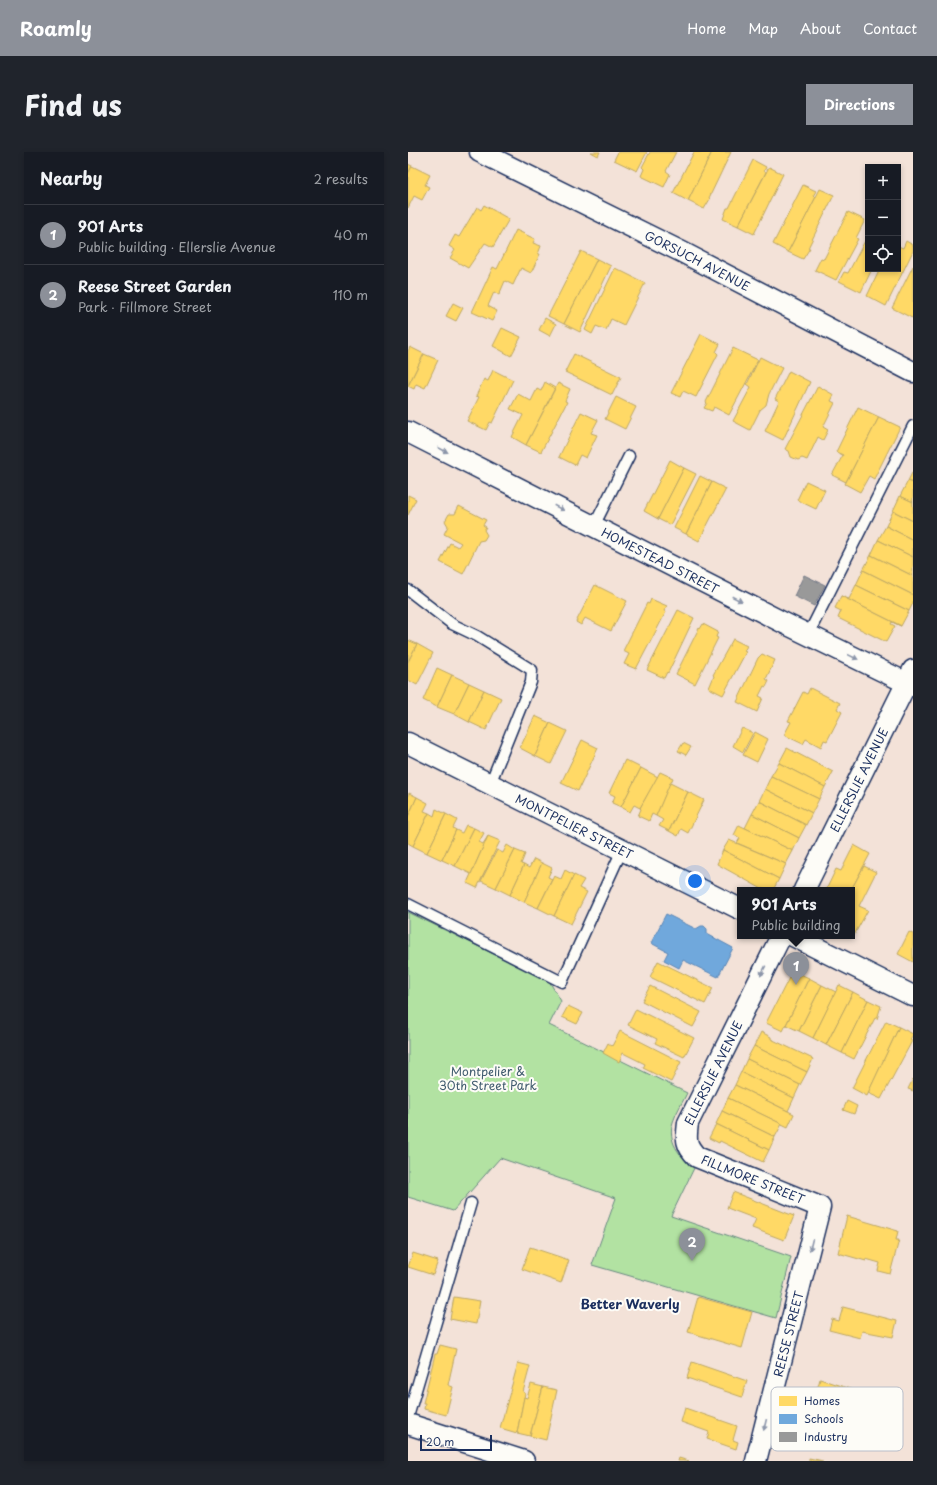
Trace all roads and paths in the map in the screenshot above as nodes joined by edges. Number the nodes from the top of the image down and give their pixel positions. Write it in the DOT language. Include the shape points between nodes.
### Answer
graph roads {
  1 [pos="480,152"];
  2 [pos="913,372"];
  3 [pos="913,426"];
  4 [pos="408,432"];
  5 [pos="629,456"];
  6 [pos="594,526"];
  7 [pos="408,590"];
  8 [pos="808,635"];
  9 [pos="911,680"];
  10 [pos="408,743"];
  11 [pos="490,784"];
  12 [pos="622,850"];
  13 [pos="806,887"];
  14 [pos="408,904"];
  15 [pos="737,908"];
  16 [pos="780,939"];
  17 [pos="799,939"];
  18 [pos="913,996"];
  19 [pos="688,1147"];
  20 [pos="471,1203"];
  21 [pos="820,1207"];
  22 [pos="775,1387"];
  23 [pos="771,1401"];
  24 [pos="408,1417"];
  25 [pos="408,1424"];
  26 [pos="524,1461"];
  27 [pos="756,1461"];
  1 -- 2 [label="street, GORSUCH AVENUE" via="682,252"];
  3 -- 8 [label="lane"];
  4 -- 6 [label="street, HOMESTEAD STREET, one-way"];
  5 -- 6 [label="lane"];
  6 -- 8 [label="street, HOMESTEAD STREET, one-way"];
  7 -- 11 [label="lane" via="452,624 477,636 532,670 531,682"];
  8 -- 9 [label="street, HOMESTEAD STREET, one-way"];
  9 -- 13 [label="street, ELLERSLIE AVENUE"];
  10 -- 11 [label="street, MONTPELIER STREET"];
  11 -- 12 [label="street, MONTPELIER STREET"];
  12 -- 14 [label="lane" via="562,982"];
  12 -- 15 [label="street, MONTPELIER STREET"];
  16 -- 19 [label="street, ELLERSLIE AVENUE, one-way" via="688,1122"];
  17 -- 18 [label="street"];
  19 -- 21 [label="street, FILLMORE STREET" via="697,1157"];
  20 -- 24 [label="lane"];
  21 -- 22 [label="street, REESE STREET, one-way"];
  23 -- 27 [label="street, REESE STREET, one-way"];
  25 -- 26 [label="street"];
}
